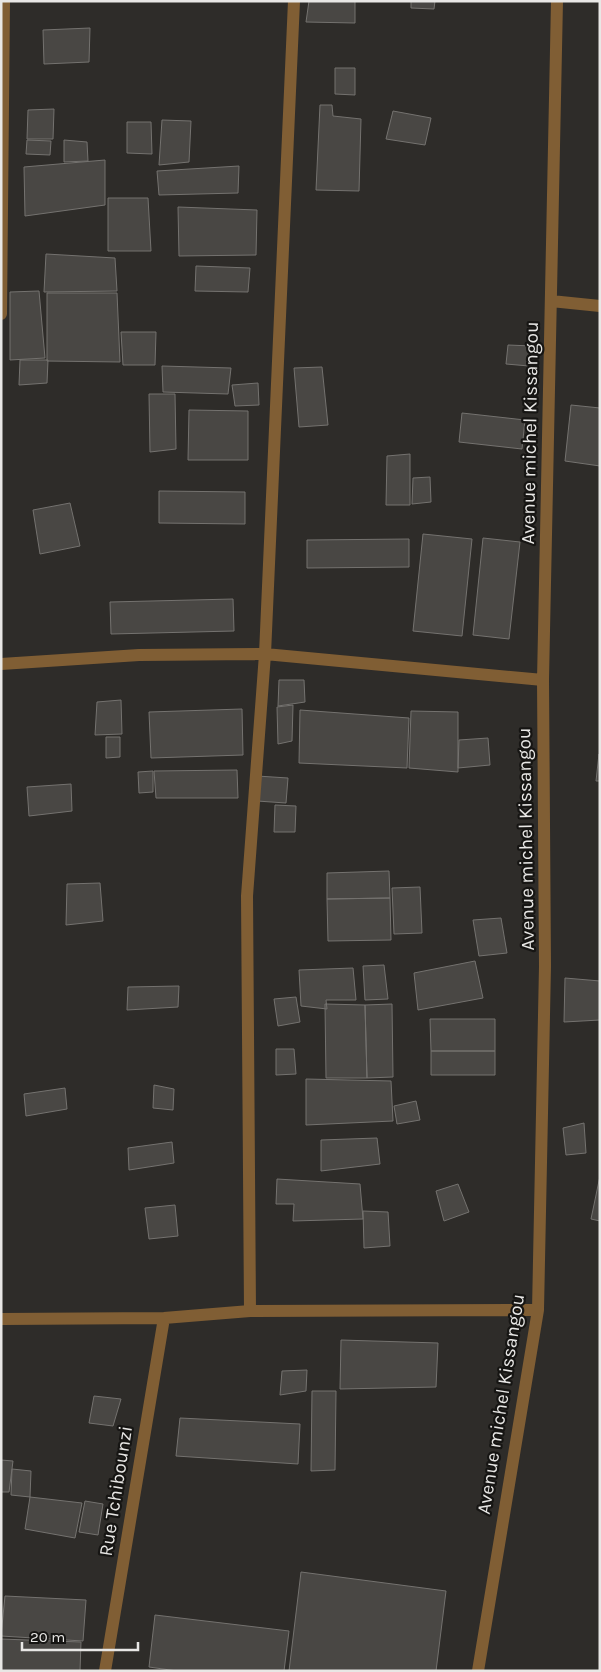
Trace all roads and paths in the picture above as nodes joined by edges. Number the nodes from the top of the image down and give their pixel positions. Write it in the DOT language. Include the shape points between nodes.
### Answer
graph roads {
  1 [pos="4,1"];
  2 [pos="294,1"];
  3 [pos="557,1"];
  4 [pos="551,301"];
  5 [pos="600,306"];
  6 [pos="1,314"];
  7 [pos="265,654"];
  8 [pos="1,664"];
  9 [pos="543,680"];
  10 [pos="538,1310"];
  11 [pos="250,1311"];
  12 [pos="164,1318"];
  13 [pos="1,1319"];
  14 [pos="105,1671"];
  15 [pos="478,1671"];
  1 -- 6 [label="street"];
  2 -- 7 [label="street"];
  3 -- 4 [label="street, Avenue michel Kissangou"];
  4 -- 5 [label="street"];
  4 -- 9 [label="street, Avenue michel Kissangou"];
  7 -- 8 [label="street" via="139,655"];
  7 -- 9 [label="street"];
  7 -- 11 [label="street" via="247,896"];
  9 -- 10 [label="street, Avenue michel Kissangou" via="545,966"];
  10 -- 11 [label="street"];
  10 -- 15 [label="street, Avenue michel Kissangou"];
  11 -- 12 [label="street"];
  12 -- 13 [label="street"];
  12 -- 14 [label="street, Rue Tchibounzi"];
}
